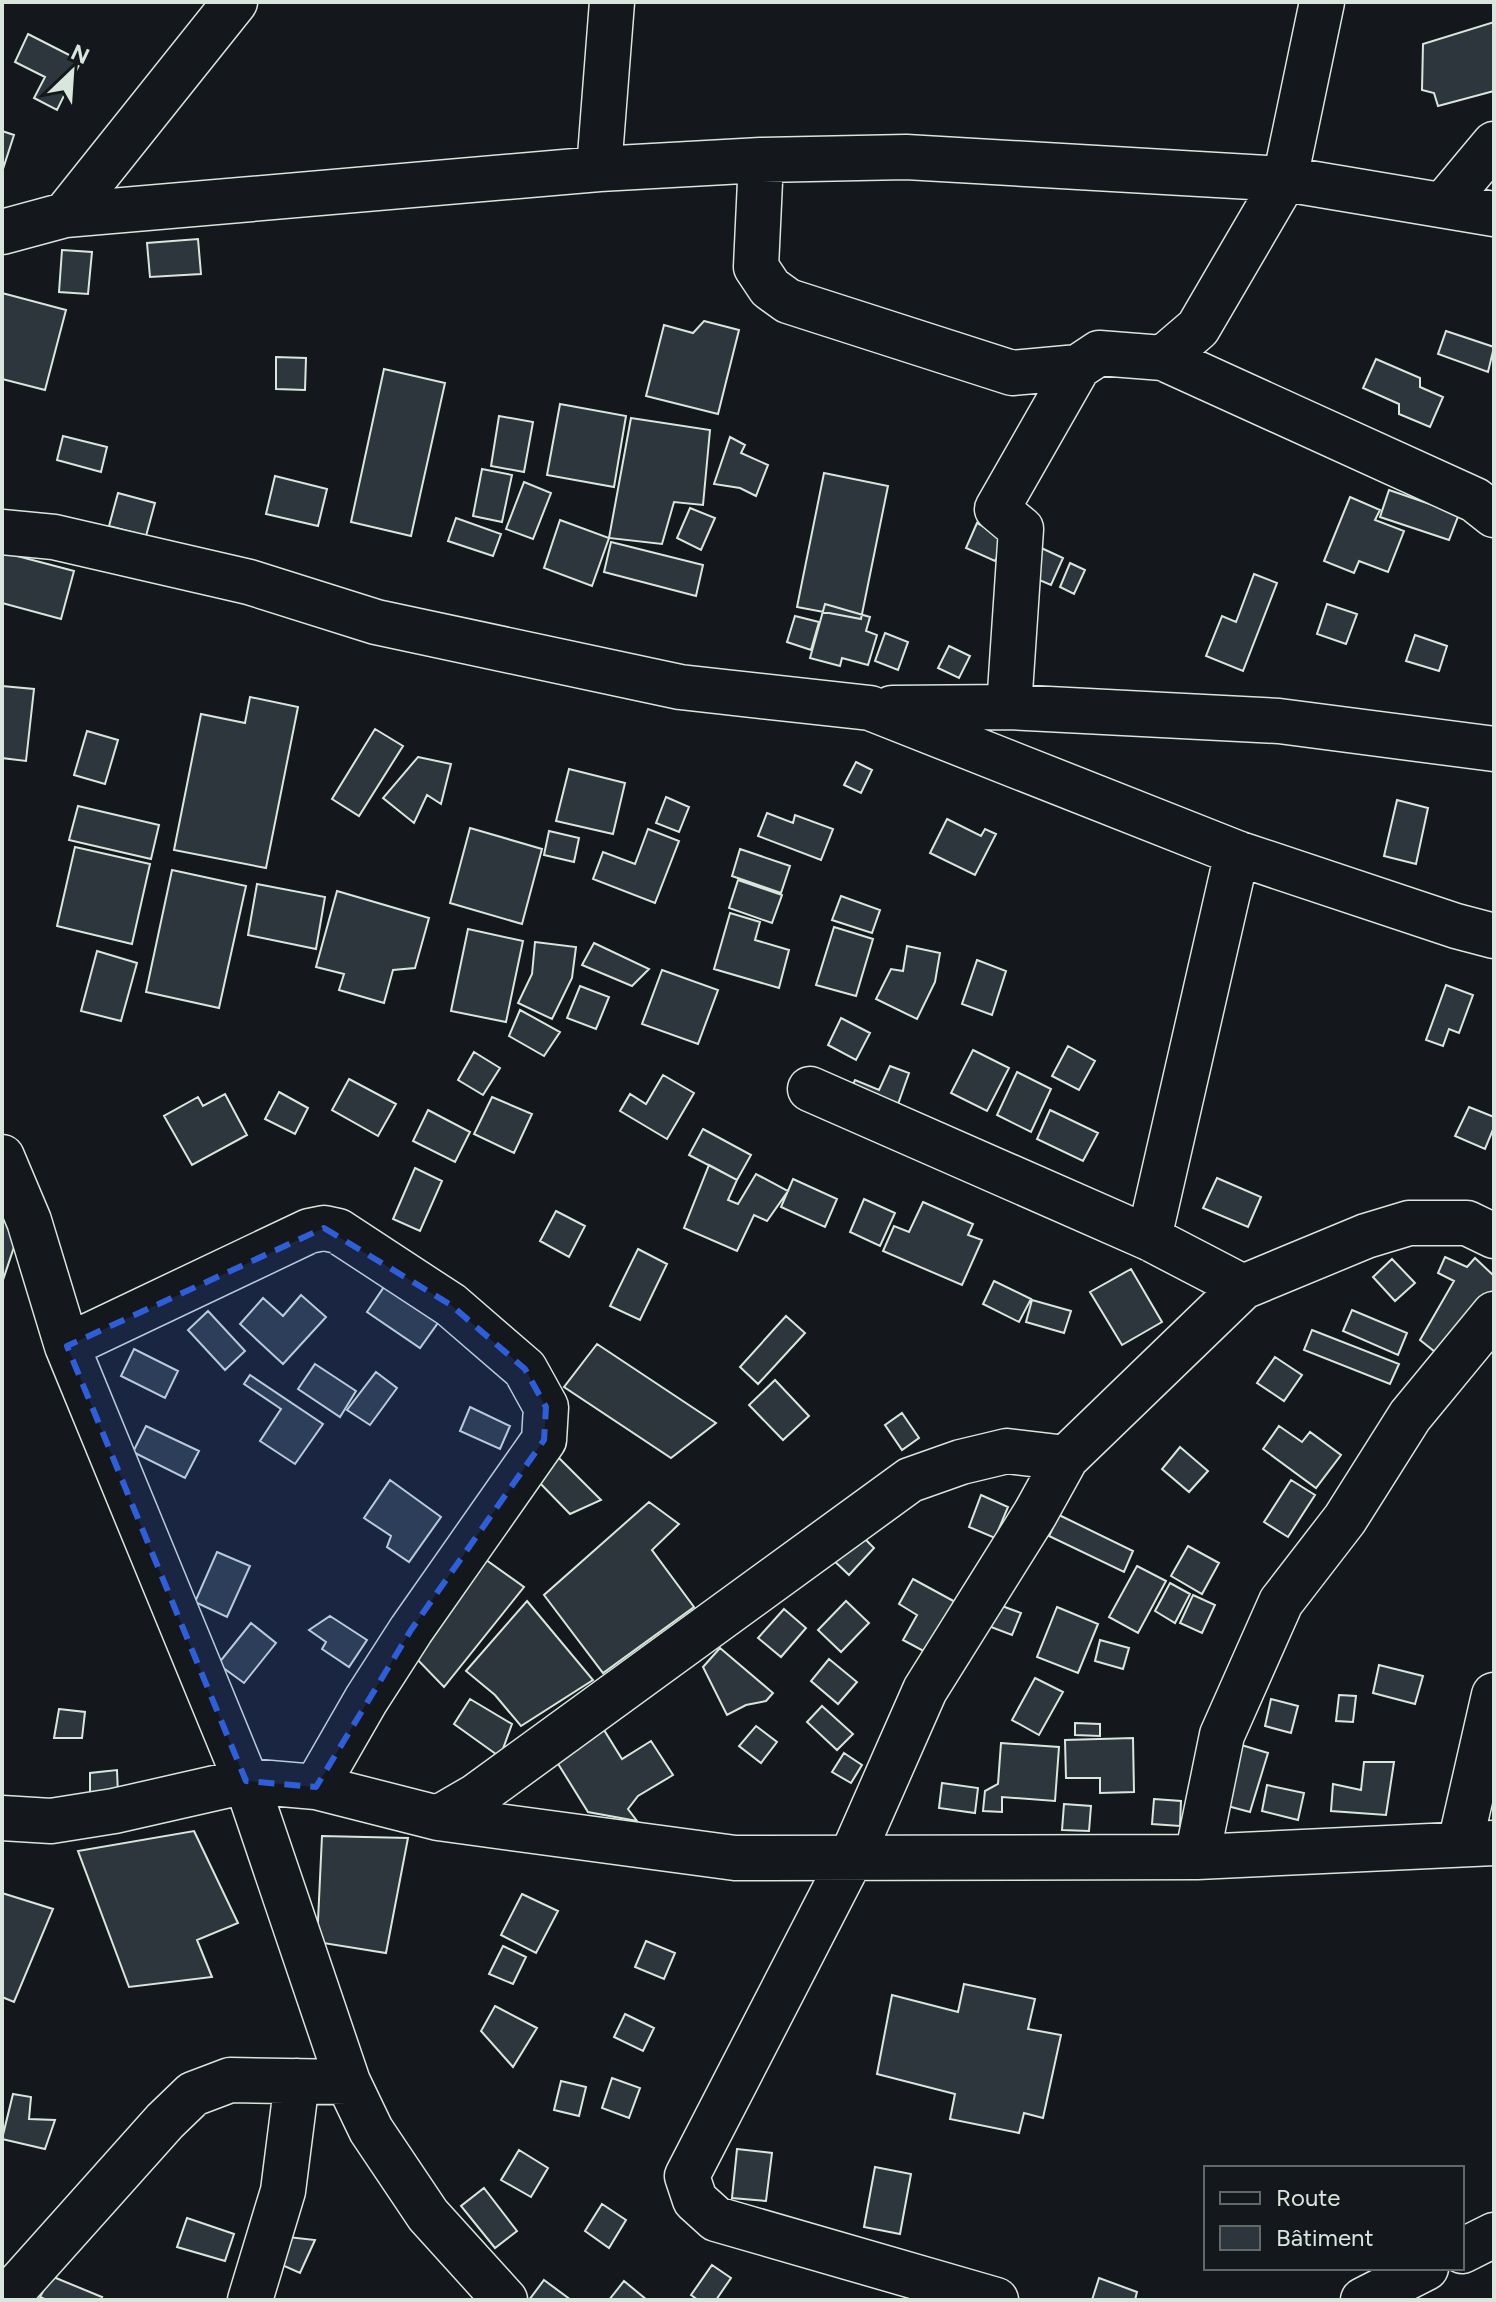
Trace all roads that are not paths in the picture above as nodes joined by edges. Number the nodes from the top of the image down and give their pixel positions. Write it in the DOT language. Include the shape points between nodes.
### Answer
graph roads {
  1 [pos="235,2"];
  2 [pos="612,2"];
  3 [pos="1322,2"];
  4 [pos="1494,144"];
  5 [pos="761,160"];
  6 [pos="599,169"];
  7 [pos="1285,179"];
  8 [pos="1443,205"];
  9 [pos="1494,214"];
  10 [pos="65,215"];
  11 [pos="2,232"];
  12 [pos="1163,358"];
  13 [pos="1078,367"];
  14 [pos="1494,515"];
  15 [pos="2,532"];
  16 [pos="1009,707"];
  17 [pos="870,708"];
  18 [pos="1494,749"];
  19 [pos="1237,853"];
  20 [pos="1494,936"];
  21 [pos="810,1089"];
  22 [pos="2,1157"];
  23 [pos="1494,1236"];
  24 [pos="1149,1238"];
  25 [pos="1243,1287"];
  26 [pos="1494,1314"];
  27 [pos="67,1346"];
  28 [pos="1066,1458"];
  29 [pos="1494,1695"];
  30 [pos="246,1781"];
  31 [pos="316,1787"];
  32 [pos="2,1818"];
  33 [pos="438,1818"];
  34 [pos="1477,1843"];
  35 [pos="1197,1857"];
  36 [pos="851,1858"];
  37 [pos="297,2081"];
  38 [pos="348,2082"];
  39 [pos="1494,2236"];
  40 [pos="1464,2250"];
  41 [pos="1422,2270"];
  42 [pos="5,2300"];
  43 [pos="250,2300"];
  44 [pos="505,2300"];
  45 [pos="996,2300"];
  46 [pos="1363,2300"];
  1 -- 10 [label="street"];
  2 -- 6 [label="street"];
  3 -- 7 [label="street"];
  4 -- 8 [label="street"];
  5 -- 6 [label="street"];
  5 -- 7 [label="street" via="906,157"];
  5 -- 13 [label="street" via="756,267 770,288 788,301 1012,373"];
  6 -- 10 [label="street"];
  7 -- 8 [label="street"];
  7 -- 12 [label="street" via="1198,328"];
  8 -- 9 [label="street"];
  10 -- 11 [label="street"];
  12 -- 13 [label="street" via="1099,353"];
  12 -- 14 [label="street" via="1475,500"];
  13 -- 16 [label="street" via="997,509 1021,529"];
  15 -- 17 [label="street" via="54,537 249,582 376,622 680,687"];
  16 -- 17 [label="street"];
  16 -- 18 [label="street" via="1279,721"];
  17 -- 19 [label="street"];
  19 -- 20 [label="street"];
  19 -- 24 [label="street"];
  21 -- 24 [label="street"];
  22 -- 27 [label="street" via="29,1221"];
  23 -- 25 [label="street" via="1467,1223 1409,1223"];
  24 -- 25 [label="street"];
  25 -- 28 [label="street"];
  26 -- 35 [label="street" via="1410,1416 1345,1519 1281,1602 1222,1735"];
  27 -- 30 [label="street"];
  27 -- 31 [label="street" via="324,1228 338,1231 451,1305 532,1381 546,1407 544,1440 411,1630"];
  28 -- 33 [label="street" via="1007,1451 910,1480 476,1796"];
  28 -- 36 [label="street" via="925,1690"];
  29 -- 34 [label="street"];
  30 -- 31 [label="street"];
  30 -- 32 [label="street" via="51,1821"];
  30 -- 38 [label="street"];
  31 -- 33 [label="street"];
  33 -- 36 [label="street" via="735,1858"];
  34 -- 35 [label="street"];
  35 -- 36 [label="street"];
  36 -- 45 [label="street" via="687,2176 695,2200 716,2219"];
  37 -- 38 [label="street"];
  37 -- 42 [label="street" via="230,2080 193,2094"];
  37 -- 43 [label="street" via="283,2191"];
  38 -- 44 [label="street" via="371,2130 428,2215"];
  39 -- 40 [label="street"];
  41 -- 46 [label="street"];
}
